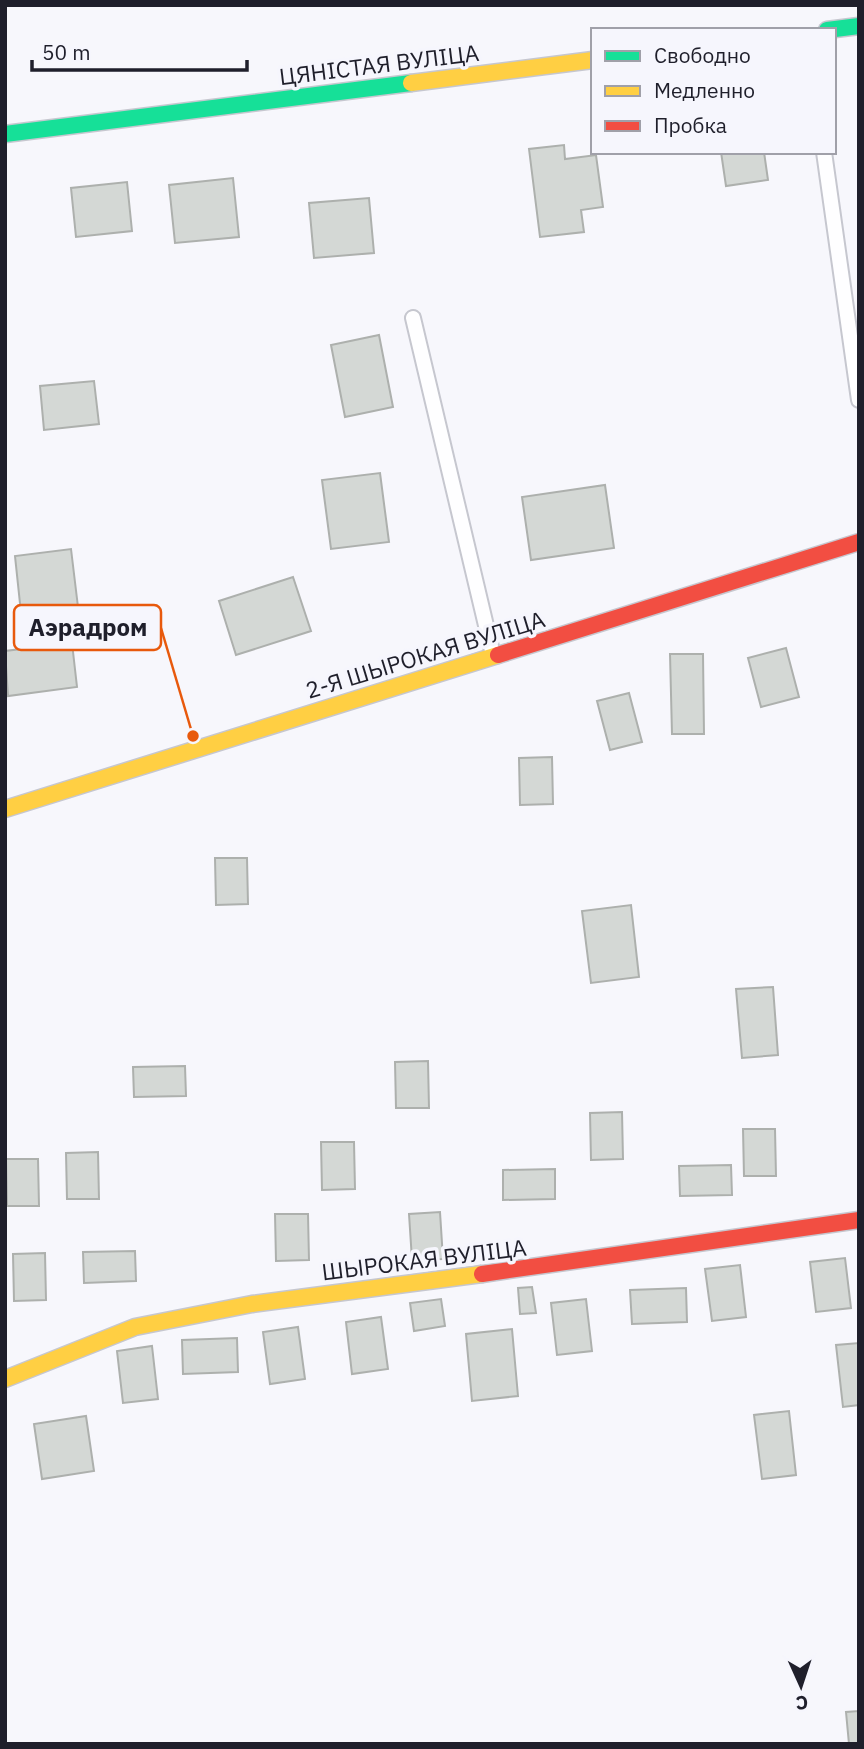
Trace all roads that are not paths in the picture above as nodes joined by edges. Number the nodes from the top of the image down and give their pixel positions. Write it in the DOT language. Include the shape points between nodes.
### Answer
graph roads {
  1 [pos="859,26"];
  2 [pos="836,29"];
  3 [pos="591,60"];
  4 [pos="5,134"];
  5 [pos="824,154"];
  6 [pos="413,318"];
  7 [pos="859,400"];
  8 [pos="859,542"];
  9 [pos="493,657"];
  10 [pos="5,809"];
  11 [pos="859,1220"];
  12 [pos="5,1379"];
  1 -- 2 [label="street"];
  3 -- 4 [label="street, ЦЯНІСТАЯ ВУЛІЦА"];
  5 -- 7 [label="lane"];
  6 -- 9 [label="lane"];
  8 -- 9 [label="street, 2-Я ШЫРОКАЯ ВУЛІЦА"];
  9 -- 10 [label="street, 2-Я ШЫРОКАЯ ВУЛІЦА"];
  11 -- 12 [label="street, ШЫРОКАЯ ВУЛІЦА" via="252,1304 135,1327"];
}
